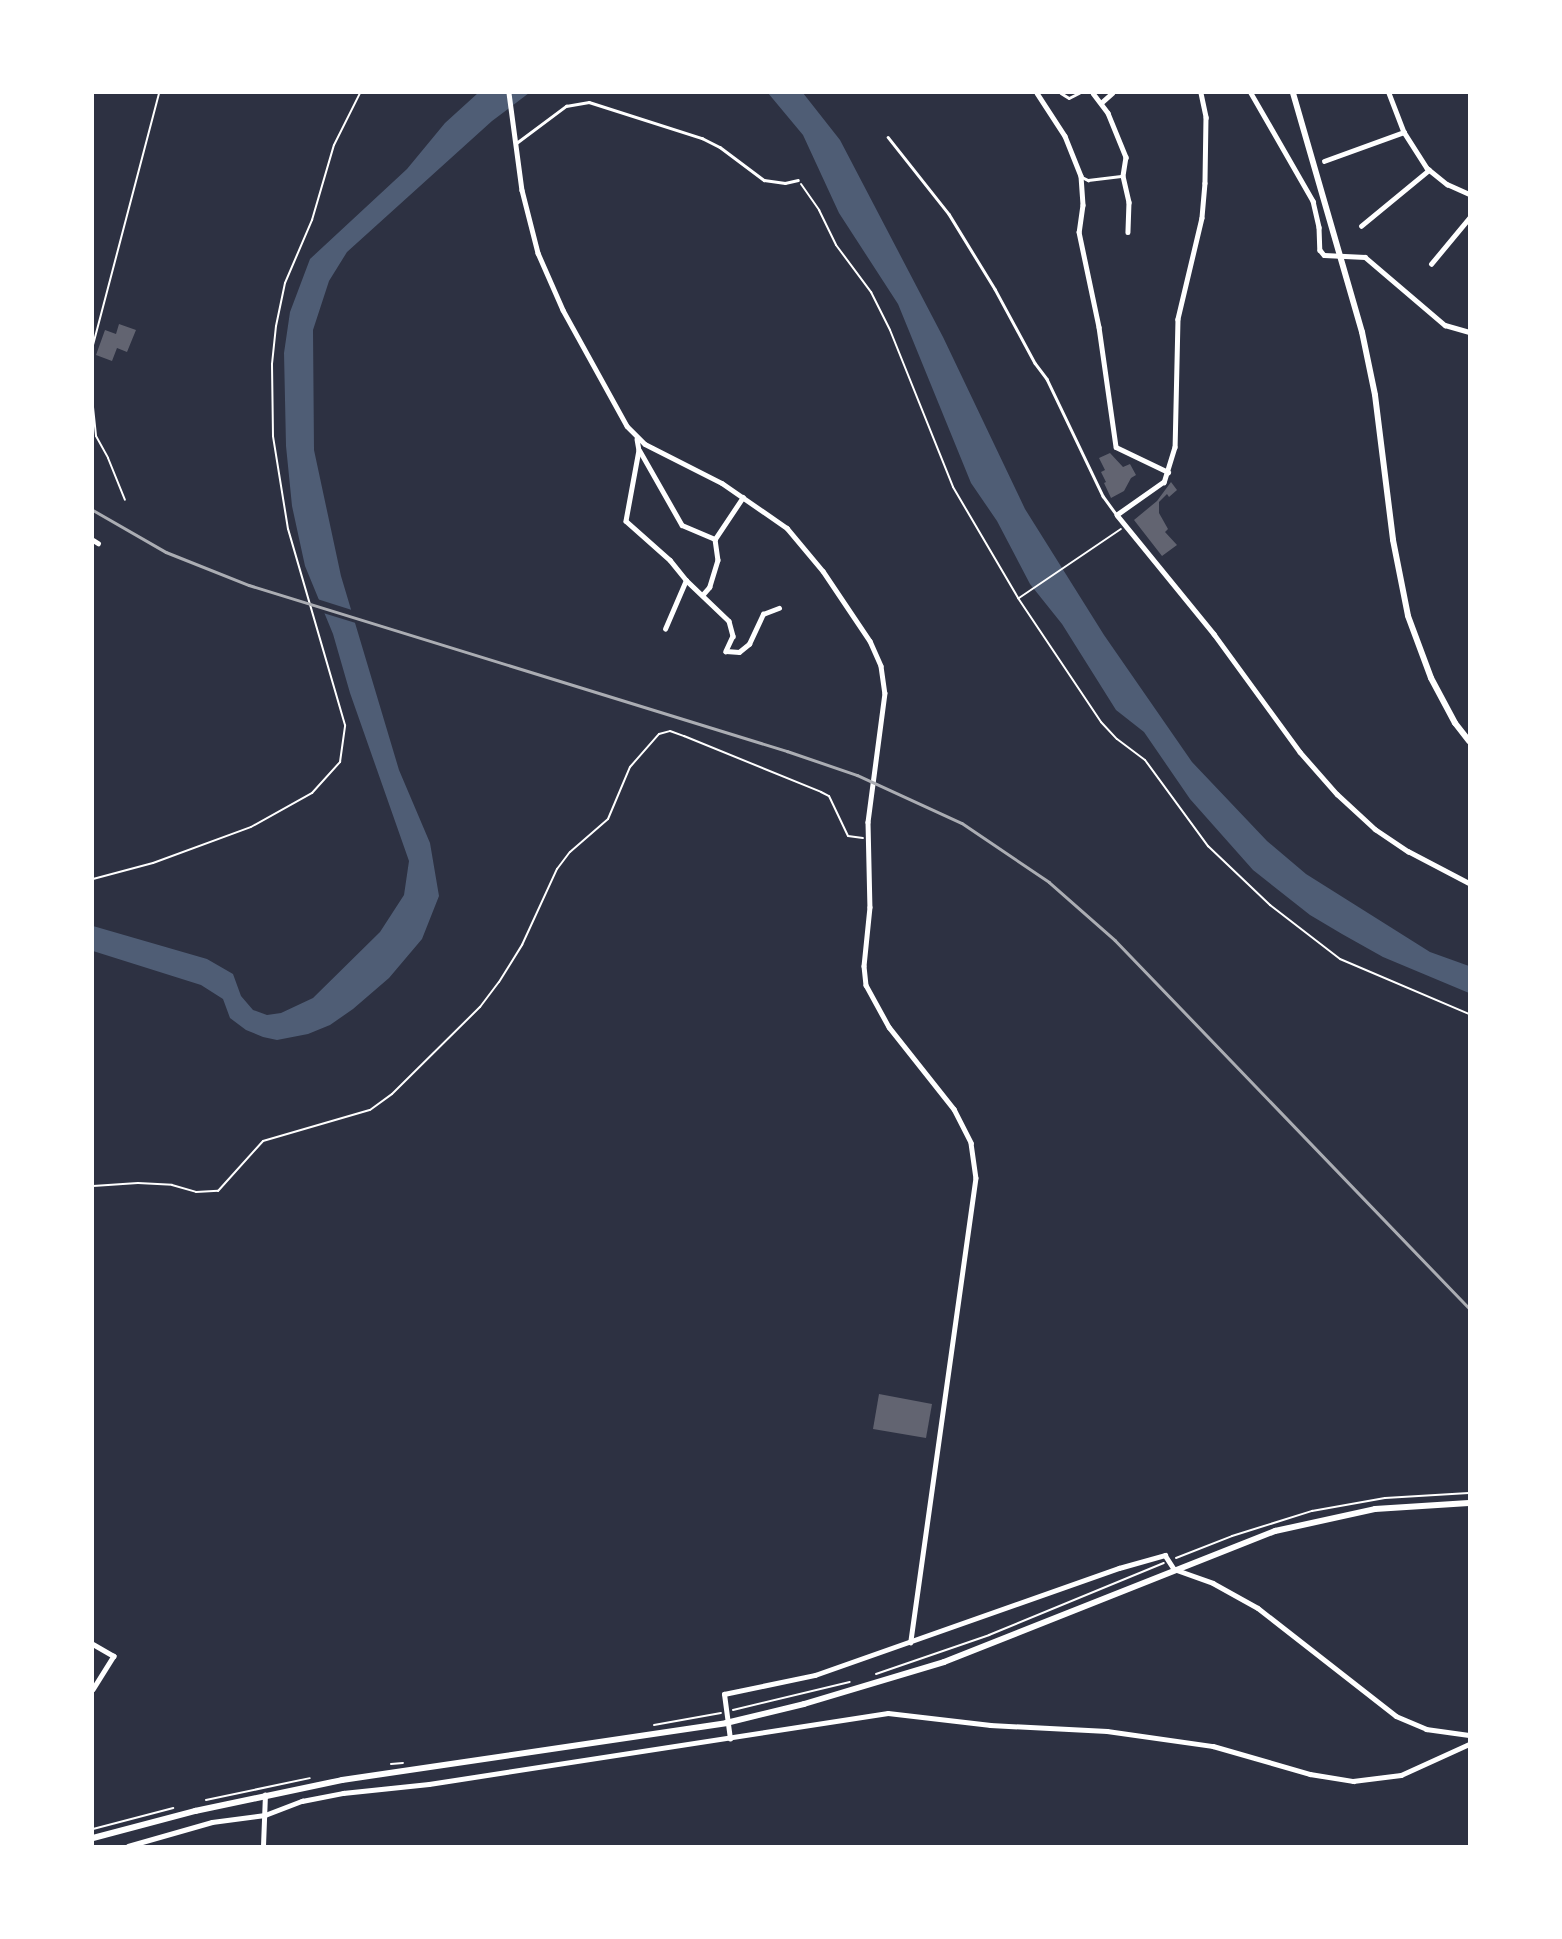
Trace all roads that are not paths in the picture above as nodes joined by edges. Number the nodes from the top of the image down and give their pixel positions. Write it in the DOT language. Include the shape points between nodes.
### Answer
graph roads {
  1 [pos="509,93"];
  2 [pos="1037,93"];
  3 [pos="1061,93"];
  4 [pos="1079,93"];
  5 [pos="1093,93"];
  6 [pos="1112,93"];
  7 [pos="1201,93"];
  8 [pos="1251,93"];
  9 [pos="1293,93"];
  10 [pos="1389,93"];
  11 [pos="1101,103"];
  12 [pos="1404,132"];
  13 [pos="888,137"];
  14 [pos="515,144"];
  15 [pos="1324,161"];
  16 [pos="1430,170"];
  17 [pos="1081,176"];
  18 [pos="1123,176"];
  19 [pos="798,180"];
  20 [pos="1469,194"];
  21 [pos="1469,218"];
  22 [pos="1361,226"];
  23 [pos="1128,232"];
  24 [pos="1341,256"];
  25 [pos="1431,264"];
  26 [pos="1469,332"];
  27 [pos="637,438"];
  28 [pos="639,450"];
  29 [pos="1168,472"];
  30 [pos="743,497"];
  31 [pos="1117,515"];
  32 [pos="715,539"];
  33 [pos="686,580"];
  34 [pos="703,595"];
  35 [pos="779,608"];
  36 [pos="665,629"];
  37 [pos="1469,741"];
  38 [pos="1469,883"];
  39 [pos="1469,1503"];
  40 [pos="1174,1569"];
  41 [pos="911,1642"];
  42 [pos="93,1644"];
  43 [pos="93,1689"];
  44 [pos="726,1723"];
  45 [pos="1469,1735"];
  46 [pos="730,1738"];
  47 [pos="1469,1744"];
  48 [pos="265,1795"];
  49 [pos="265,1815"];
  50 [pos="93,1838"];
  51 [pos="128,1846"];
  52 [pos="263,1846"];
  1 -- 14 [label="street"];
  2 -- 17 [label="street" via="1065,136"];
  3 -- 4 [label="lane" via="1069,98"];
  5 -- 11 [label="street"];
  6 -- 11 [label="street"];
  7 -- 29 [label="street" via="1206,117 1202,218 1178,319 1175,447"];
  8 -- 24 [label="street" via="1313,201 1320,250 1324,255"];
  9 -- 24 [label="main road"];
  10 -- 12 [label="street"];
  11 -- 18 [label="street" via="1126,157"];
  12 -- 15 [label="street"];
  12 -- 16 [label="street"];
  13 -- 31 [label="lane" via="950,214 1047,379 1103,496"];
  14 -- 19 [label="lane" via="566,106 589,102 702,138 764,180"];
  14 -- 27 [label="street" via="533,239 549,281"];
  16 -- 20 [label="street"];
  16 -- 22 [label="street"];
  17 -- 18 [label="lane" via="1088,180"];
  17 -- 29 [label="street" via="1079,232 1099,327 1116,447"];
  18 -- 23 [label="street" via="1129,202"];
  21 -- 25 [label="street"];
  24 -- 26 [label="street" via="1365,257 1445,325"];
  24 -- 37 [label="main road" via="1375,396 1393,540 1408,616 1430,678"];
  27 -- 28 [label="street"];
  27 -- 30 [label="street"];
  28 -- 32 [label="street" via="682,525"];
  28 -- 33 [label="street" via="626,521"];
  29 -- 31 [label="street" via="1152,493"];
  30 -- 32 [label="street"];
  30 -- 41 [label="street" via="801,542 874,648 881,666 884,693 867,838 866,985 888,1027 954,1109 971,1143 976,1168 965,1275"];
  31 -- 38 [label="street" via="1337,794 1386,836"];
  32 -- 34 [label="street" via="718,560"];
  33 -- 34 [label="street"];
  33 -- 36 [label="street"];
  34 -- 35 [label="street" via="729,621 733,636 726,651 738,652 749,644 763,614"];
  39 -- 40 [label="main road" via="1375,1509 1323,1518"];
  40 -- 41 [label="street" via="1167,1558 1119,1568"];
  40 -- 44 [label="main road" via="944,1662"];
  40 -- 45 [label="street" via="1213,1583 1258,1608 1396,1716 1426,1730"];
  41 -- 44 [label="street" via="815,1675 724,1694"];
  42 -- 43 [label="street" via="114,1656"];
  44 -- 46 [label="street"];
  44 -- 48 [label="main road"];
  46 -- 47 [label="street" via="888,1713 990,1725 1107,1731 1213,1746 1321,1777 1353,1781 1401,1775"];
  46 -- 49 [label="street" via="343,1793"];
  48 -- 49 [label="street"];
  48 -- 50 [label="main road"];
  49 -- 51 [label="street" via="212,1822"];
  49 -- 52 [label="street"];
}
